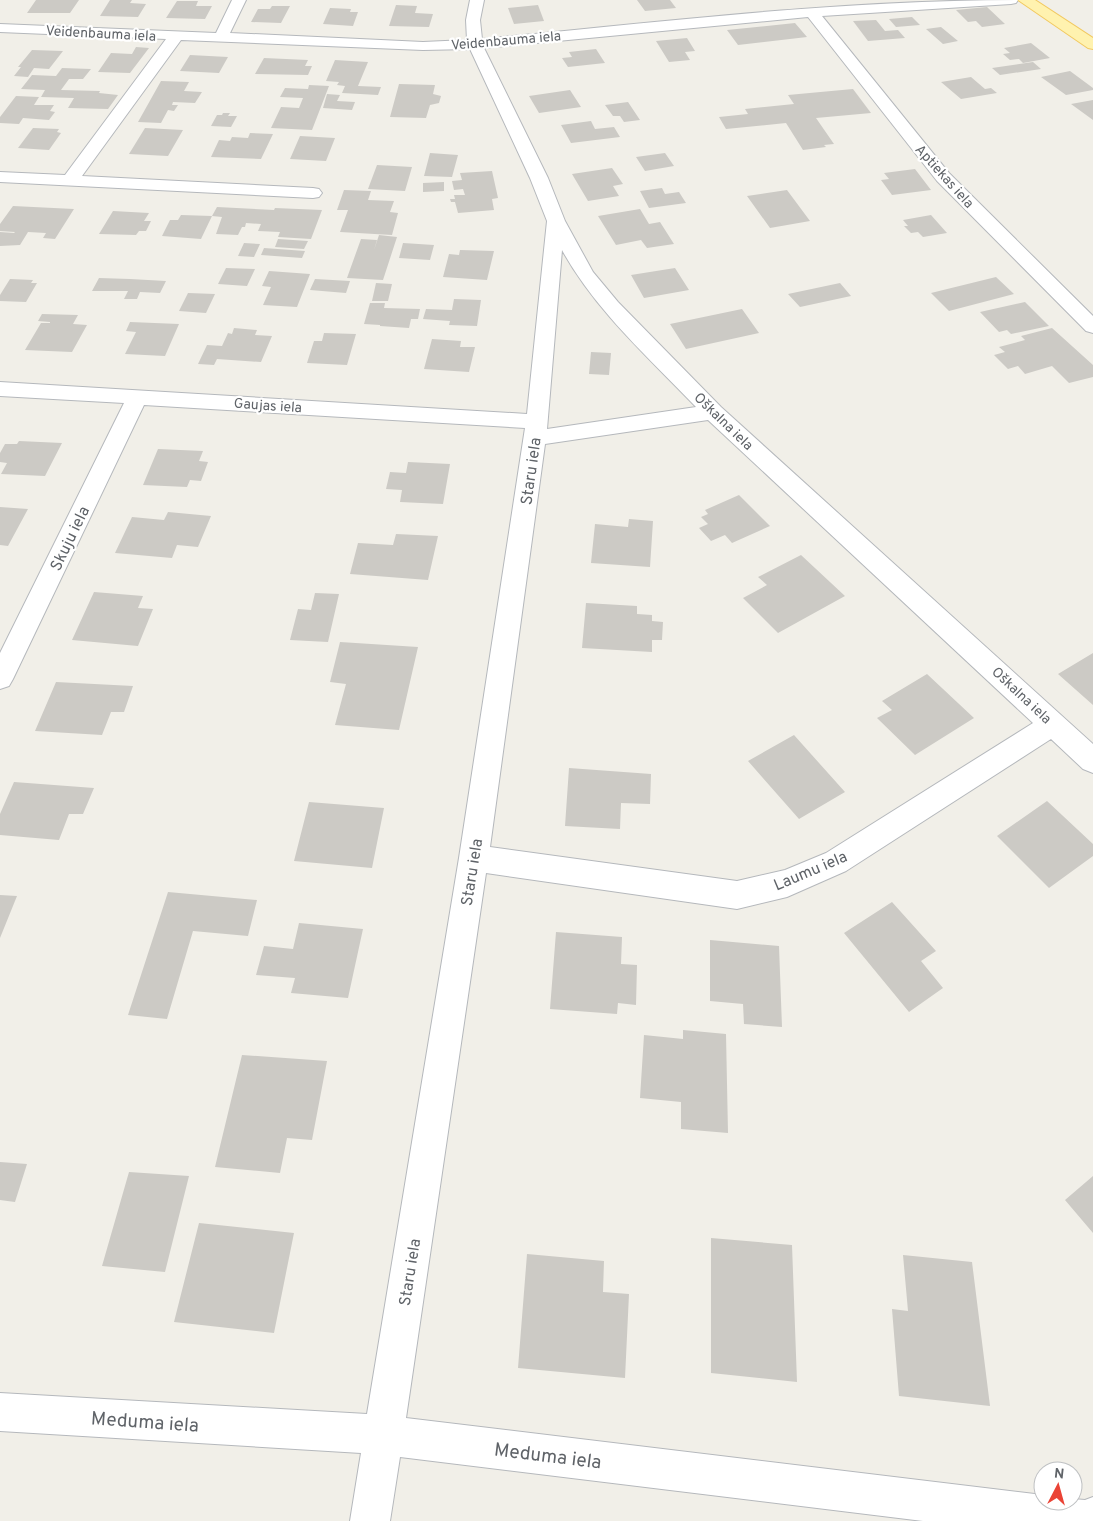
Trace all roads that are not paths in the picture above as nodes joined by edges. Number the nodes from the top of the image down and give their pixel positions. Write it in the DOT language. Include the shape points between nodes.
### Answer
graph roads {
  1 [pos="239,0"];
  2 [pos="477,0"];
  3 [pos="1010,0"];
  4 [pos="1026,0"];
  5 [pos="812,12"];
  6 [pos="0,28"];
  7 [pos="176,36"];
  8 [pos="221,37"];
  9 [pos="475,44"];
  10 [pos="1093,45"];
  11 [pos="0,177"];
  12 [pos="70,180"];
  13 [pos="313,194"];
  14 [pos="556,220"];
  15 [pos="1093,327"];
  16 [pos="0,389"];
  17 [pos="138,396"];
  18 [pos="713,412"];
  19 [pos="536,430"];
  20 [pos="0,679"];
  21 [pos="1053,724"];
  22 [pos="1093,761"];
  23 [pos="474,858"];
  24 [pos="0,1412"];
  25 [pos="383,1435"];
  26 [pos="1093,1516"];
  27 [pos="370,1521"];
  28 [pos="1089,1521"];
  1 -- 8 [label="street"];
  2 -- 9 [label="street, Oškalna iela" via="473,20"];
  3 -- 5 [label="street, Veidenbauma iela"];
  4 -- 10 [label="main road"];
  5 -- 9 [label="street, Veidenbauma iela" via="730,14"];
  5 -- 15 [label="street, Aptiekas iela" via="942,177"];
  6 -- 7 [label="street, Veidenbauma iela"];
  7 -- 8 [label="street, Veidenbauma iela"];
  7 -- 12 [label="street"];
  8 -- 9 [label="street, Veidenbauma iela" via="423,46"];
  9 -- 14 [label="street, Oškalna iela"];
  11 -- 12 [label="street"];
  12 -- 13 [label="street"];
  14 -- 18 [label="street, Oškalna iela" via="585,274 611,306"];
  14 -- 19 [label="street, Staru iela"];
  16 -- 17 [label="street, Gaujas iela"];
  17 -- 19 [label="street, Gaujas iela"];
  17 -- 20 [label="street, Skuju iela"];
  18 -- 19 [label="street, Gaujas iela"];
  18 -- 21 [label="street, Oškalna iela"];
  19 -- 23 [label="street, Staru iela"];
  21 -- 22 [label="street, Oškalna iela"];
  21 -- 23 [label="street, Laumu iela" via="836,862 787,883 738,895"];
  23 -- 25 [label="street, Staru iela"];
  24 -- 25 [label="street, Meduma iela"];
  25 -- 27 [label="street, Staru iela"];
  25 -- 28 [label="street, Meduma iela"];
  26 -- 28 [label="street, Meduma iela"];
}
